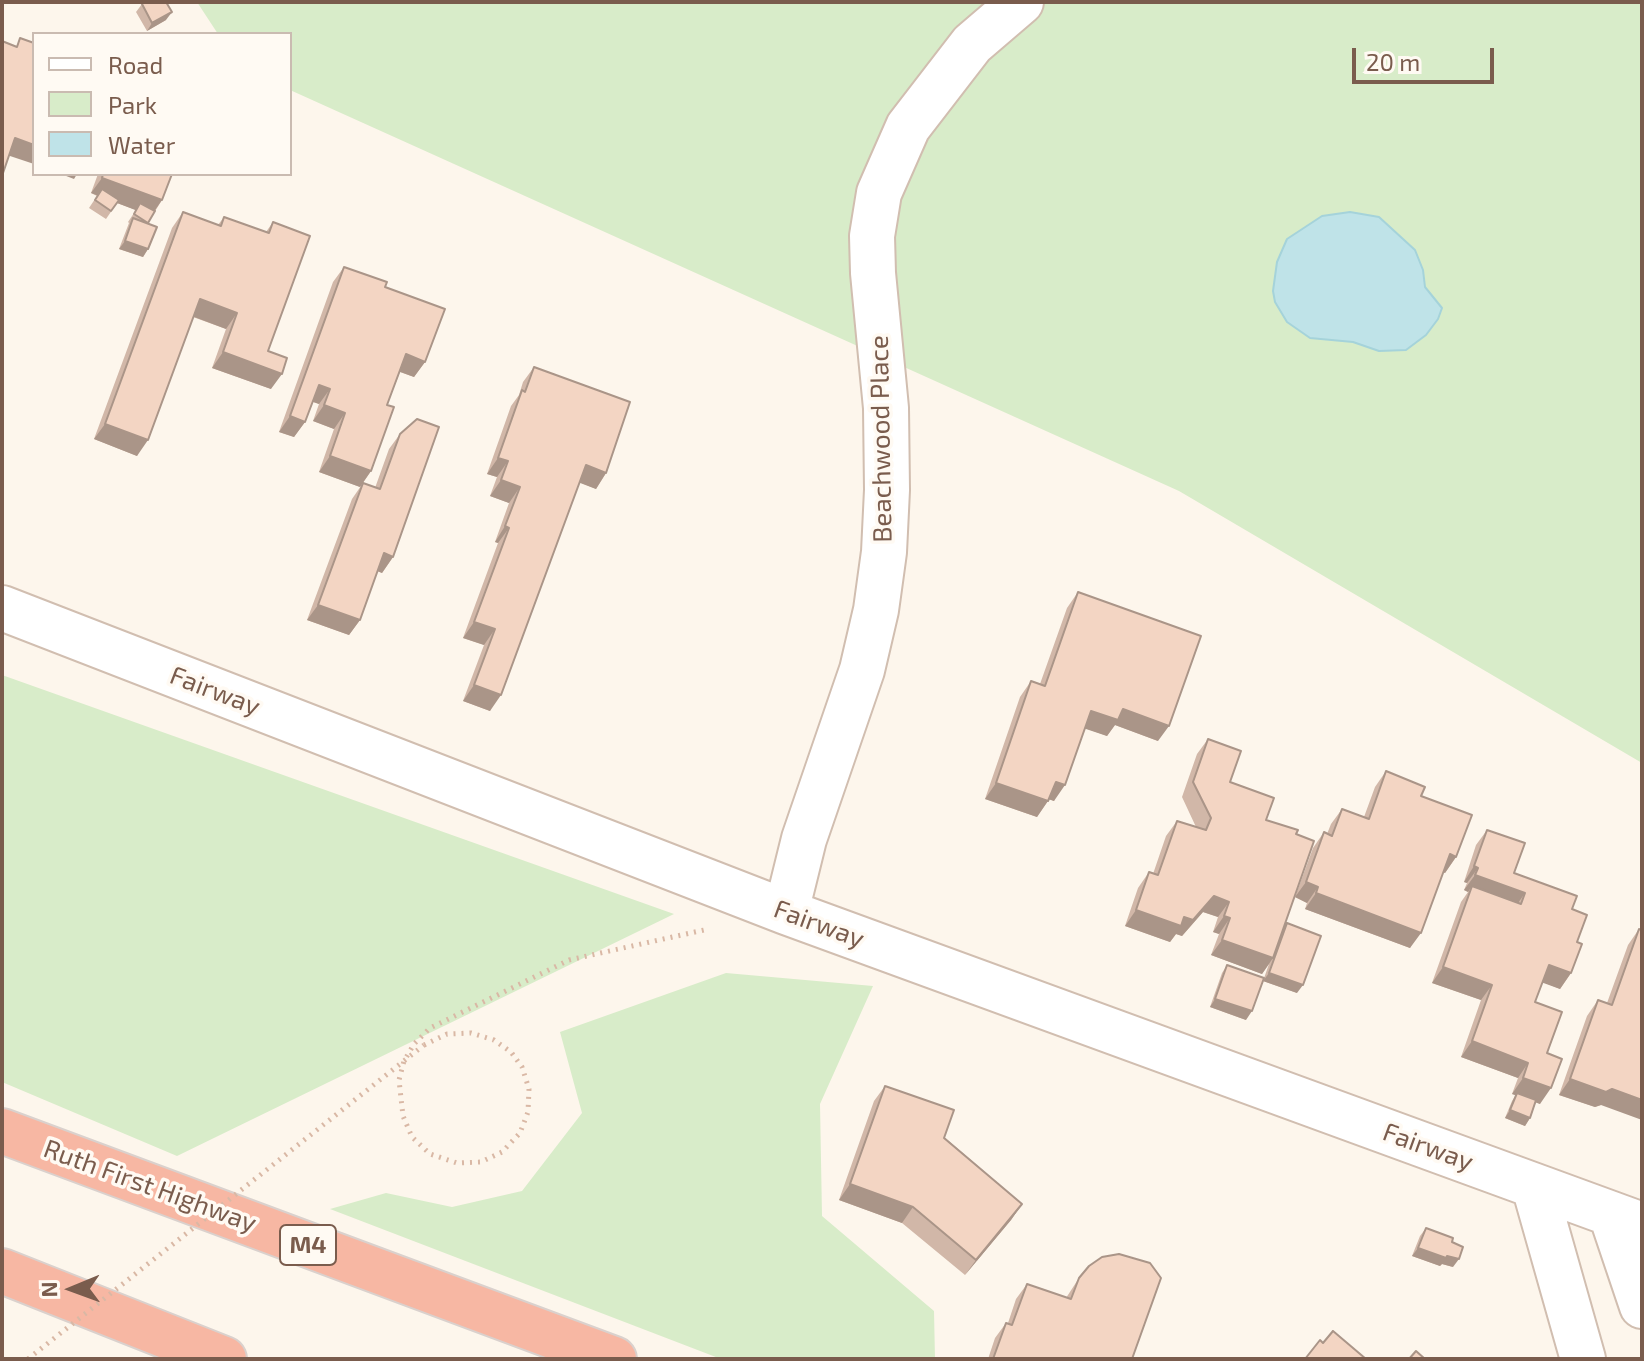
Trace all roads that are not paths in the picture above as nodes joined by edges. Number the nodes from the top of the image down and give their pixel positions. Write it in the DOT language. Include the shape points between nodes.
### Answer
graph roads {
  1 [pos="1021,2"];
  2 [pos="2,608"];
  3 [pos="786,912"];
  4 [pos="2,1131"];
  5 [pos="1534,1186"];
  6 [pos="1626,1220"];
  7 [pos="2,1271"];
  8 [pos="1642,1306"];
  9 [pos="224,1359"];
  10 [pos="614,1359"];
  11 [pos="1583,1359"];
  1 -- 3 [label="street, Beachwood Place" via="972,44 908,127 879,193 872,236 886,408 884,552 862,670 804,839"];
  2 -- 3 [label="street, Fairway"];
  3 -- 5 [label="street, Fairway"];
  4 -- 10 [label="highway, Ruth First Highway / M4"];
  5 -- 6 [label="street, Fairway"];
  5 -- 11 [label="street"];
  6 -- 8 [label="street"];
  7 -- 9 [label="highway"];
}
